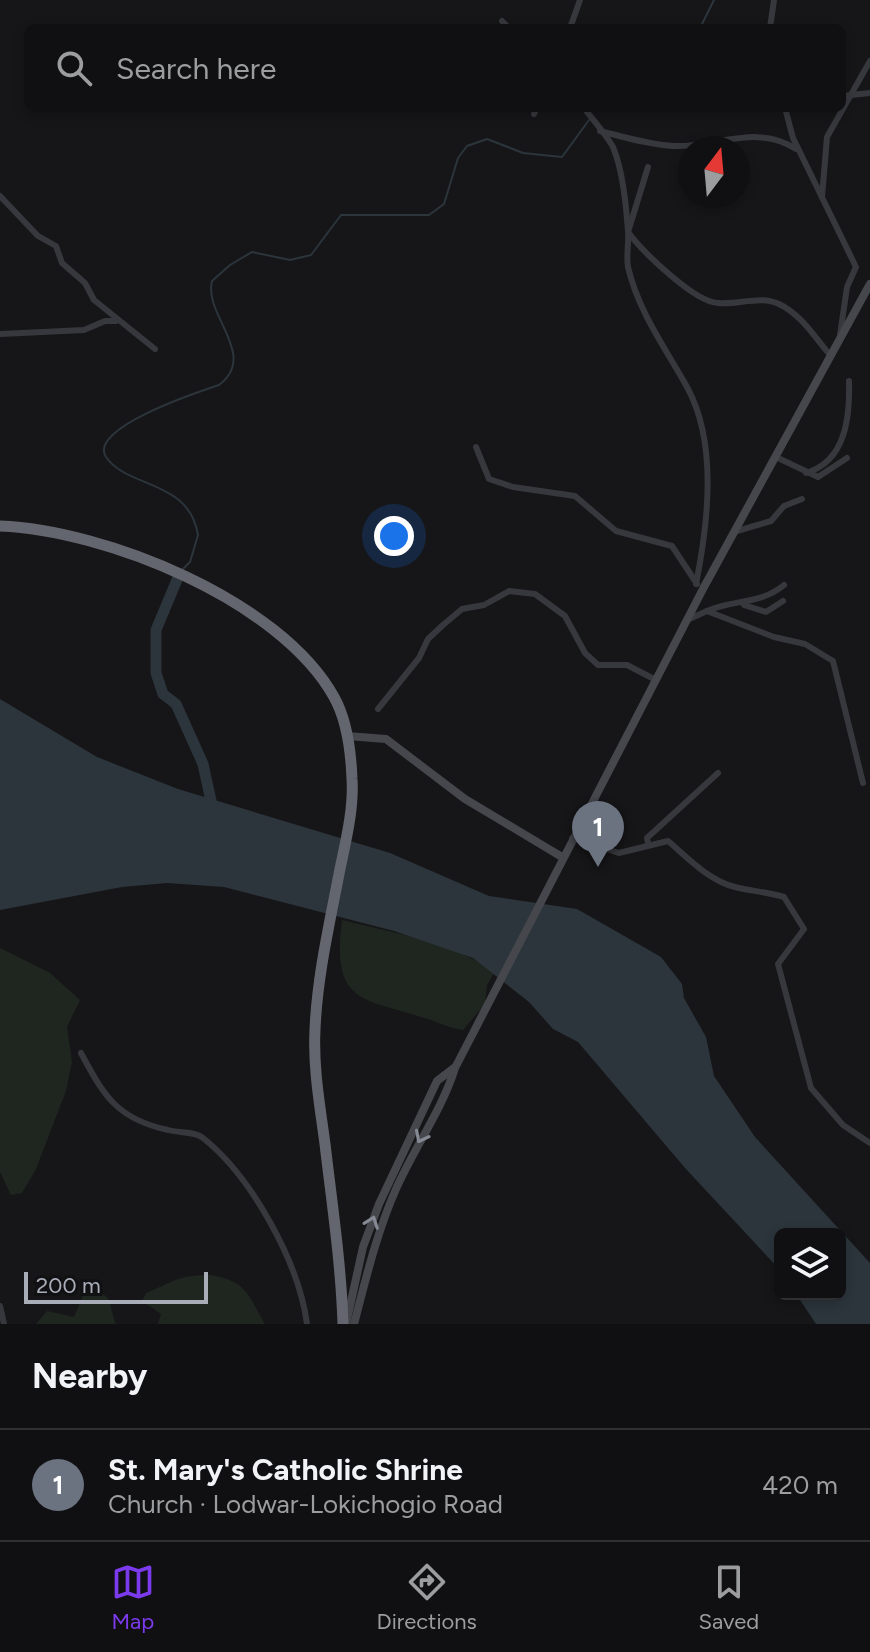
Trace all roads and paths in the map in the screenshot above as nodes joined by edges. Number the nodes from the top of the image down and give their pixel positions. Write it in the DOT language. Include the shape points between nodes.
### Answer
graph roads {
  1 [pos="580,0"];
  2 [pos="774,0"];
  3 [pos="502,21"];
  4 [pos="505,24"];
  5 [pos="571,24"];
  6 [pos="771,24"];
  7 [pos="870,61"];
  8 [pos="870,93"];
  9 [pos="846,95"];
  10 [pos="846,96"];
  11 [pos="587,112"];
  12 [pos="786,112"];
  13 [pos="838,112"];
  14 [pos="600,131"];
  15 [pos="799,151"];
  16 [pos="648,167"];
  17 [pos="0,196"];
  18 [pos="822,197"];
  19 [pos="628,232"];
  20 [pos="870,284"];
  21 [pos="116,321"];
  22 [pos="1,334"];
  23 [pos="840,335"];
  24 [pos="155,349"];
  25 [pos="831,356"];
  26 [pos="849,381"];
  27 [pos="476,447"];
  28 [pos="778,458"];
  29 [pos="847,458"];
  30 [pos="806,473"];
  31 [pos="802,499"];
  32 [pos="0,526"];
  33 [pos="737,531"];
  34 [pos="784,585"];
  35 [pos="700,586"];
  36 [pos="783,601"];
  37 [pos="741,604"];
  38 [pos="707,611"];
  39 [pos="687,620"];
  40 [pos="656,680"];
  41 [pos="378,709"];
  42 [pos="347,736"];
  43 [pos="718,773"];
  44 [pos="863,783"];
  45 [pos="572,838"];
  46 [pos="648,843"];
  47 [pos="562,857"];
  48 [pos="81,1053"];
  49 [pos="455,1068"];
  50 [pos="870,1143"];
  51 [pos="0,1306"];
  52 [pos="4,1324"];
  53 [pos="307,1324"];
  54 [pos="344,1324"];
  55 [pos="354,1324"];
  1 -- 5 [label="street"];
  2 -- 6 [label="street"];
  3 -- 4 [label="street"];
  7 -- 9 [label="street"];
  8 -- 10 [label="street"];
  11 -- 14 [label="street"];
  12 -- 15 [label="street"];
  13 -- 18 [label="street" via="827,137"];
  14 -- 15 [label="street" via="674,146 742,136 778,140"];
  14 -- 19 [label="street" via="617,159"];
  15 -- 18 [label="street"];
  16 -- 19 [label="street"];
  17 -- 21 [label="street" via="38,236 56,246 62,263"];
  18 -- 23 [label="street" via="856,267 847,287"];
  19 -- 25 [label="street" via="674,280 715,304 765,301 786,308"];
  19 -- 35 [label="street" via="633,280 703,430"];
  20 -- 23 [label="main road"];
  21 -- 22 [label="street" via="84,330"];
  21 -- 24 [label="street"];
  23 -- 25 [label="main road"];
  25 -- 28 [label="main road"];
  26 -- 30 [label="street" via="844,440 827,465"];
  27 -- 35 [label="street" via="489,479 575,496 616,531 672,546"];
  28 -- 30 [label="street"];
  28 -- 33 [label="main road"];
  29 -- 30 [label="street" via="822,475"];
  31 -- 33 [label="street" via="784,506 771,521"];
  32 -- 42 [label="highway" via="96,543 196,582 243,608 288,644 334,697"];
  33 -- 35 [label="main road"];
  34 -- 37 [label="street"];
  35 -- 39 [label="main road"];
  36 -- 37 [label="street" via="766,612"];
  37 -- 38 [label="street" via="724,603"];
  38 -- 39 [label="street"];
  38 -- 44 [label="street" via="805,644 833,661"];
  39 -- 40 [label="main road"];
  40 -- 41 [label="street" via="627,665 598,665 557,609 535,594 509,591 484,605 462,609 443,625"];
  40 -- 45 [label="main road"];
  42 -- 47 [label="main road" via="386,739 465,799"];
  42 -- 54 [label="highway" via="352,781 348,827 315,1030"];
  43 -- 46 [label="street" via="647,838"];
  45 -- 46 [label="street" via="619,853"];
  45 -- 47 [label="main road"];
  46 -- 50 [label="street" via="668,841 702,871 734,887 784,897 804,929 778,964 811,1088 843,1125"];
  47 -- 49 [label="main road"];
  48 -- 53 [label="street" via="104,1095 135,1122 201,1135 234,1171 264,1213 295,1276"];
  54 -- 49 [label="main road, one-way" via="379,1204 437,1081"];
  49 -- 55 [label="main road, one-way" via="395,1190"];
  51 -- 52 [label="street"];
}
